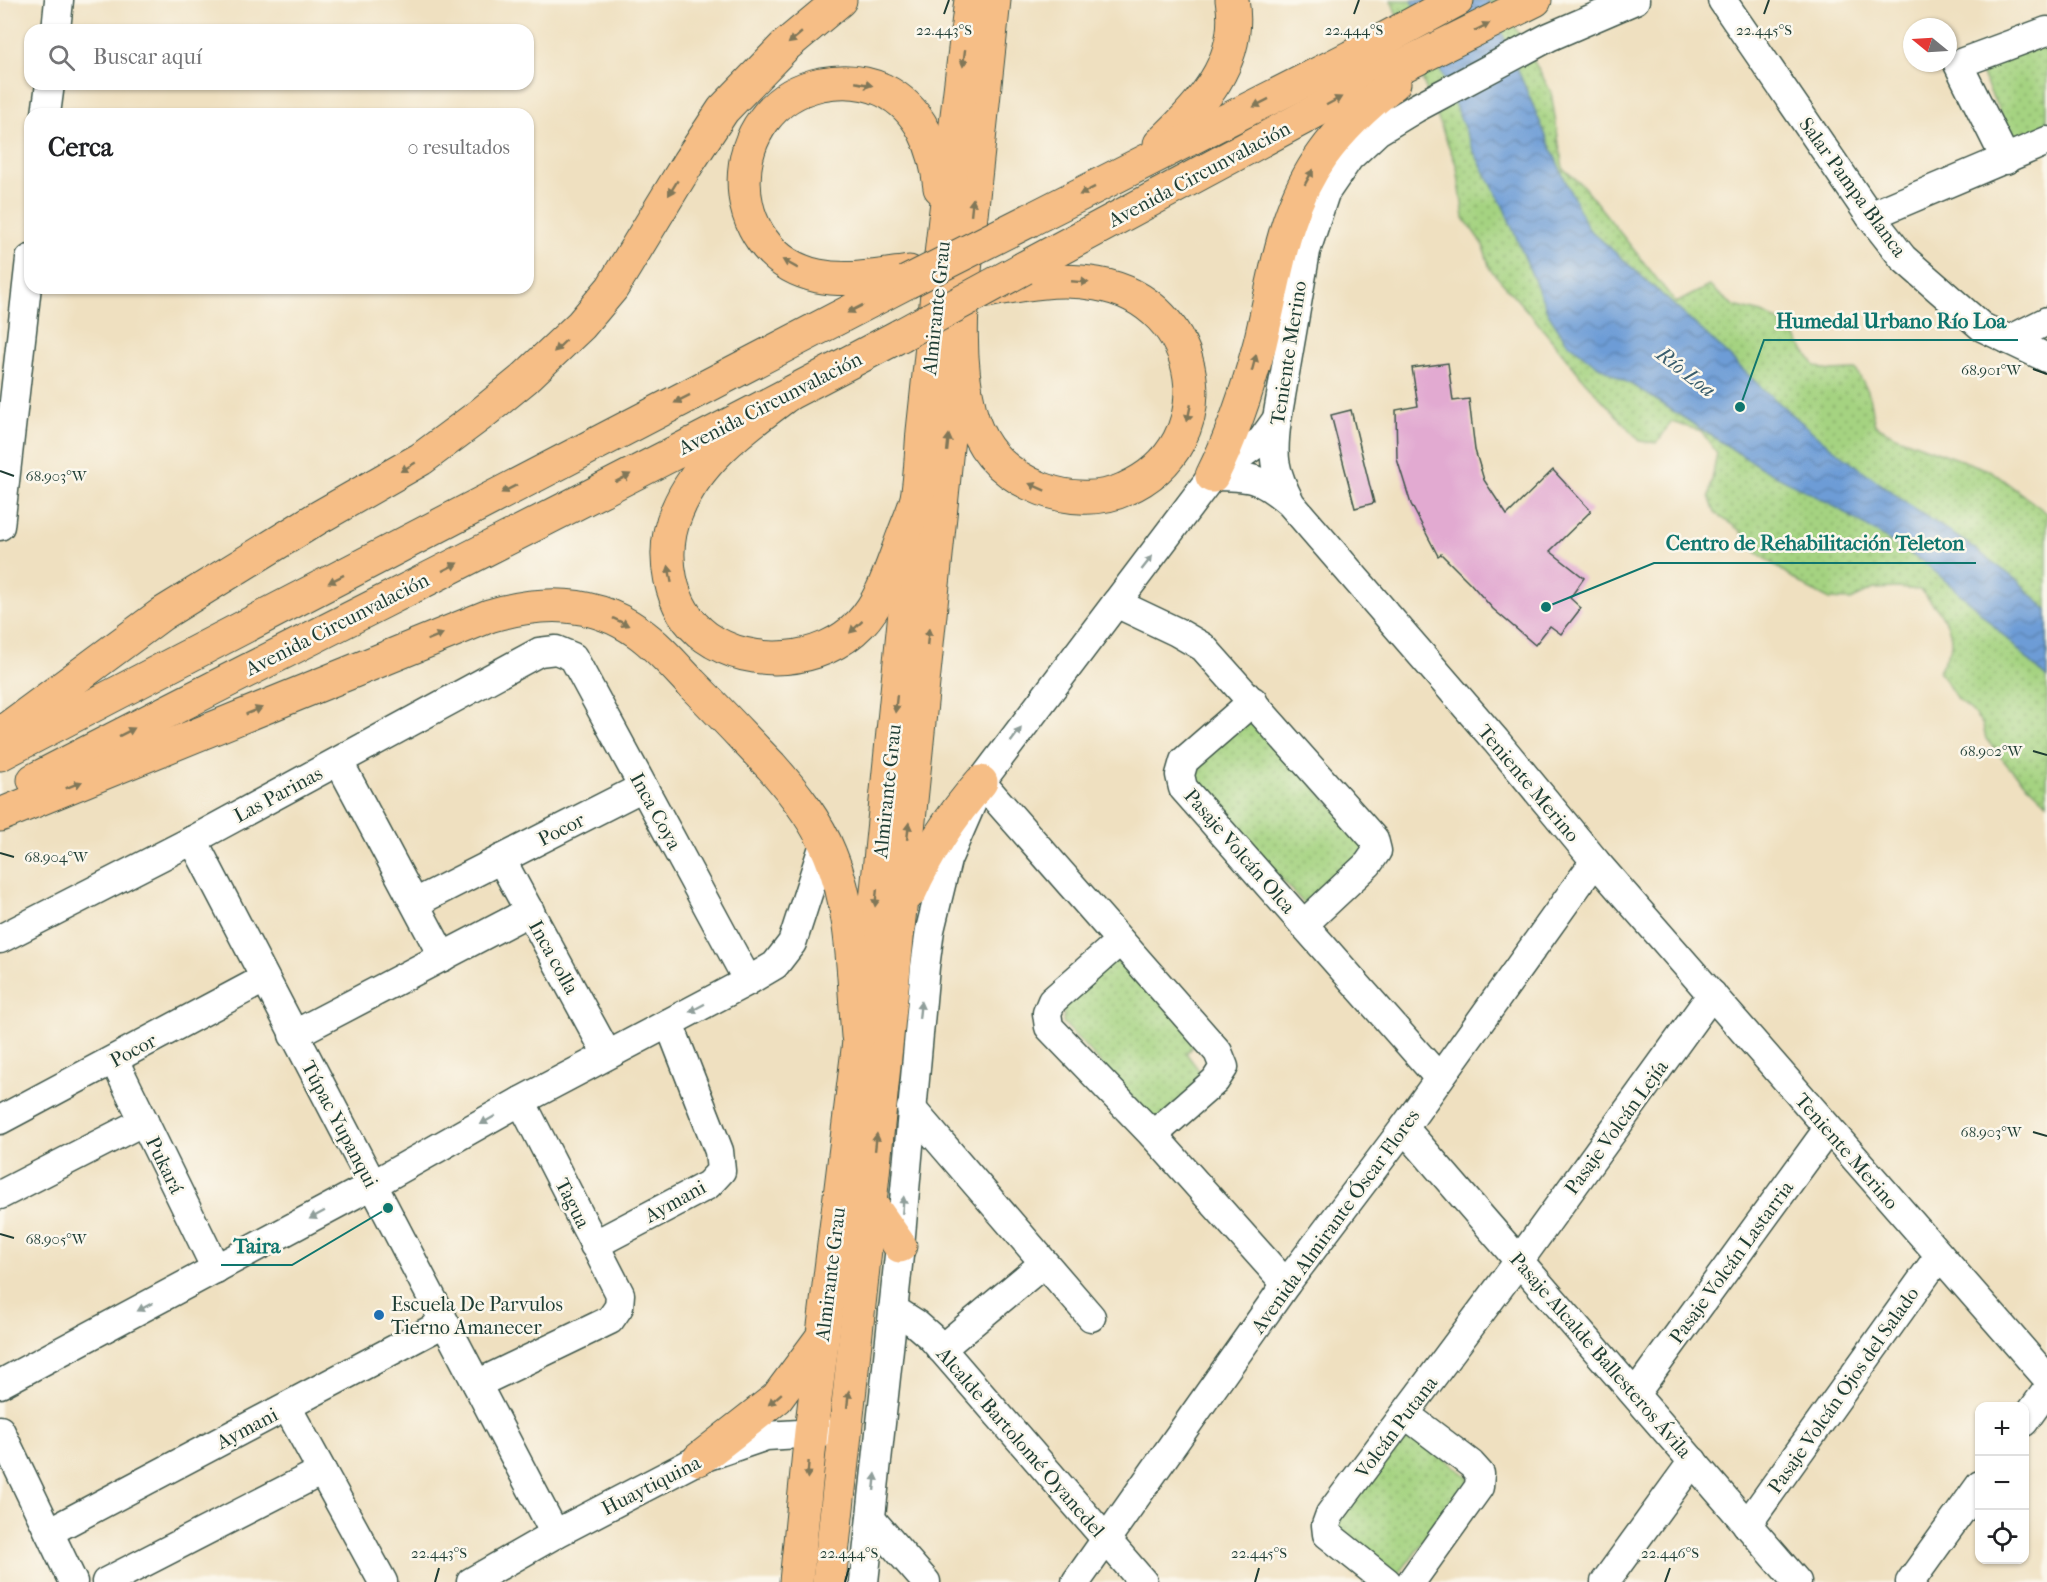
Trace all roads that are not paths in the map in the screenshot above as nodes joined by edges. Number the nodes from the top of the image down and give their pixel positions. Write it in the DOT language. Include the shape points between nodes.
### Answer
graph roads {
  1 [pos="59,0"];
  2 [pos="840,0"];
  3 [pos="971,0"];
  4 [pos="1003,0"];
  5 [pos="1232,0"];
  6 [pos="1457,0"];
  7 [pos="1635,0"];
  8 [pos="1722,0"];
  9 [pos="1534,1"];
  10 [pos="992,15"];
  11 [pos="57,24"];
  12 [pos="2047,31"];
  13 [pos="49,90"];
  14 [pos="1371,92"];
  15 [pos="47,108"];
  16 [pos="2047,141"];
  17 [pos="2006,160"];
  18 [pos="1132,168"];
  19 [pos="1870,216"];
  20 [pos="943,232"];
  21 [pos="908,277"];
  22 [pos="1023,277"];
  23 [pos="26,294"];
  24 [pos="959,307"];
  25 [pos="2047,321"];
  26 [pos="2009,340"];
  27 [pos="2047,358"];
  28 [pos="787,395"];
  29 [pos="1277,418"];
  30 [pos="1212,476"];
  31 [pos="916,499"];
  32 [pos="1291,504"];
  33 [pos="0,526"];
  34 [pos="1116,603"];
  35 [pos="556,650"];
  36 [pos="1252,701"];
  37 [pos="0,734"];
  38 [pos="0,754"];
  39 [pos="339,762"];
  40 [pos="981,782"];
  41 [pos="643,787"];
  42 [pos="0,798"];
  43 [pos="0,815"];
  44 [pos="193,840"];
  45 [pos="825,841"];
  46 [pos="501,859"];
  47 [pos="1595,861"];
  48 [pos="415,903"];
  49 [pos="530,911"];
  50 [pos="1304,924"];
  51 [pos="898,931"];
  52 [pos="0,939"];
  53 [pos="1120,941"];
  54 [pos="443,957"];
  55 [pos="264,979"];
  56 [pos="748,981"];
  57 [pos="1712,994"];
  58 [pos="669,1023"];
  59 [pos="293,1035"];
  60 [pos="858,1036"];
  61 [pos="607,1054"];
  62 [pos="114,1060"];
  63 [pos="1439,1078"];
  64 [pos="521,1101"];
  65 [pos="911,1108"];
  66 [pos="0,1120"];
  67 [pos="144,1121"];
  68 [pos="1404,1128"];
  69 [pos="1828,1129"];
  70 [pos="1153,1135"];
  71 [pos="372,1185"];
  72 [pos="0,1195"];
  73 [pos="870,1203"];
  74 [pos="594,1245"];
  75 [pos="900,1246"];
  76 [pos="1939,1256"];
  77 [pos="1519,1261"];
  78 [pos="1043,1264"];
  79 [pos="216,1269"];
  80 [pos="1286,1284"];
  81 [pos="893,1309"];
  82 [pos="1091,1317"];
  83 [pos="444,1323"];
  84 [pos="823,1336"];
  85 [pos="941,1348"];
  86 [pos="2047,1378"];
  87 [pos="0,1384"];
  88 [pos="477,1384"];
  89 [pos="2047,1390"];
  90 [pos="1635,1394"];
  91 [pos="287,1407"];
  92 [pos="1405,1414"];
  93 [pos="2029,1416"];
  94 [pos="0,1430"];
  95 [pos="811,1432"];
  96 [pos="844,1432"];
  97 [pos="699,1459"];
  98 [pos="1693,1461"];
  99 [pos="322,1471"];
  100 [pos="1975,1492"];
  101 [pos="871,1519"];
  102 [pos="1748,1525"];
  103 [pos="49,1532"];
  104 [pos="555,1534"];
  105 [pos="1107,1540"];
  106 [pos="487,1578"];
  107 [pos="73,1582"];
  108 [pos="106,1582"];
  109 [pos="383,1582"];
  110 [pos="796,1582"];
  111 [pos="828,1582"];
  112 [pos="864,1582"];
  113 [pos="926,1582"];
  114 [pos="1076,1582"];
  115 [pos="1143,1582"];
  116 [pos="1387,1582"];
  117 [pos="1411,1582"];
  118 [pos="1605,1582"];
  119 [pos="1797,1582"];
  120 [pos="1910,1582"];
  1 -- 11 [label="street"];
  2 -- 37 [label="main road, one-way" via="785,46 723,110 612,288 581,325 510,391 421,459 162,614"];
  3 -- 20 [label="main road, Almirante Grau, one-way"];
  4 -- 10 [label="main road, Almirante Grau"];
  5 -- 18 [label="main road" via="1232,40 1222,72 1186,119"];
  6 -- 14 [label="main road, Avenida Circunvalación"];
  7 -- 14 [label="street, Teniente Merino" via="1549,37"];
  8 -- 19 [label="street, Salar Pampa Blanca"];
  14 -- 9 [label="main road, Avenida Circunvalación, one-way" via="1433,51"];
  24 -- 10 [label="main road, Almirante Grau, one-way"];
  12 -- 17 [label="street" via="1958,64"];
  13 -- 15 [label="street"];
  14 -- 18 [label="main road, Avenida Circunvalación, one-way"];
  22 -- 14 [label="main road, Avenida Circunvalación, one-way"];
  14 -- 29 [label="street, Teniente Merino" via="1370,137 1348,158 1315,219"];
  30 -- 14 [label="main road, one-way" via="1228,445 1250,381 1280,247 1297,200 1322,154"];
  16 -- 17 [label="street"];
  17 -- 19 [label="street"];
  18 -- 21 [label="main road, Avenida Circunvalación, one-way, bridge"];
  19 -- 26 [label="street, Salar Pampa Blanca" via="1903,258 1982,327"];
  21 -- 20 [label="main road, one-way" via="830,278 789,264 771,250 758,233 744,189 744,170 758,126 797,92 829,82 875,86 898,99 916,116 930,145 938,176"];
  20 -- 24 [label="main road, Almirante Grau"];
  21 -- 38 [label="main road, Avenida Circunvalación, one-way"];
  22 -- 24 [label="main road, Avenida Circunvalación, bridge"];
  22 -- 24 [label="main road, one-way" via="1076,281 1119,290 1150,306 1179,341 1187,358 1192,394 1185,428 1166,460 1139,483 1104,496 1070,496 1052,493 1007,471 976,429 966,393"];
  23 -- 33 [label="street"];
  24 -- 28 [label="main road, Avenida Circunvalación, bridge"];
  24 -- 31 [label="main road, Almirante Grau"];
  51 -- 24 [label="main road, Almirante Grau, one-way"];
  25 -- 26 [label="street"];
  26 -- 27 [label="street, Salar Pampa Blanca"];
  31 -- 28 [label="main road, one-way" via="882,591 872,609 847,635 818,651 786,657 754,656 708,638 685,614 671,582 670,530 686,492 713,456"];
  42 -- 28 [label="main road, Avenida Circunvalación, one-way"];
  29 -- 30 [label="street" via="1262,440"];
  29 -- 32 [label="street, Teniente Merino" via="1275,467"];
  30 -- 32 [label="street" via="1251,478 1274,489"];
  34 -- 30 [label="street, one-way"];
  31 -- 60 [label="main road, Almirante Grau, one-way"];
  32 -- 47 [label="street, Teniente Merino"];
  34 -- 36 [label="street, Pasaje Volcán Olca" via="1203,647"];
  40 -- 34 [label="street, one-way"];
  35 -- 39 [label="street, Las Parinas" via="539,652"];
  35 -- 41 [label="street, Inca Coya" via="573,657"];
  36 -- 50 [label="street, Pasaje Volcán Olca" via="1374,839 1377,851"];
  36 -- 50 [label="street, Pasaje Volcán Olca" via="1184,761 1180,775 1183,788"];
  39 -- 44 [label="street, Las Parinas"];
  39 -- 48 [label="street"];
  40 -- 51 [label="main road" via="930,850 909,894"];
  40 -- 53 [label="street"];
  65 -- 40 [label="street, one-way" via="925,967 938,893 950,851"];
  41 -- 46 [label="street, Pocor"];
  41 -- 56 [label="street, Inca Coya"];
  43 -- 45 [label="main road, one-way" via="460,627 516,608 558,605 607,615 651,642 788,785"];
  44 -- 52 [label="street, Las Parinas"];
  44 -- 55 [label="street, Túpac Yupanqui"];
  45 -- 56 [label="street" via="792,943 775,965"];
  45 -- 60 [label="main road" via="844,899"];
  46 -- 48 [label="street, Pocor"];
  46 -- 49 [label="street, Inca colla"];
  47 -- 57 [label="street, Teniente Merino"];
  47 -- 63 [label="street, Avenida Almirante Óscar Flores"];
  48 -- 54 [label="street"];
  49 -- 54 [label="street"];
  49 -- 61 [label="street, Inca colla"];
  50 -- 63 [label="street, Pasaje Volcán Olca"];
  73 -- 51 [label="main road, Almirante Grau, one-way"];
  53 -- 70 [label="street" via="1218,1052 1224,1067 1215,1081"];
  53 -- 70 [label="street" via="1052,1001 1047,1013 1049,1027"];
  54 -- 59 [label="street"];
  55 -- 59 [label="street, Túpac Yupanqui"];
  55 -- 62 [label="street, Pocor"];
  56 -- 58 [label="street, one-way"];
  57 -- 69 [label="street, Teniente Merino"];
  57 -- 77 [label="street, Pasaje Volcán Lejía"];
  58 -- 61 [label="street"];
  58 -- 74 [label="street, Aymani" via="719,1151 721,1171 708,1185"];
  59 -- 71 [label="street, Túpac Yupanqui"];
  60 -- 84 [label="main road, Almirante Grau"];
  61 -- 64 [label="street"];
  62 -- 66 [label="street, Pocor"];
  62 -- 67 [label="street, Pukará"];
  63 -- 68 [label="street, Avenida Almirante Óscar Flores"];
  64 -- 71 [label="street, one-way"];
  64 -- 74 [label="street, Tagua"];
  75 -- 65 [label="street, one-way"];
  65 -- 78 [label="street"];
  67 -- 72 [label="street"];
  67 -- 79 [label="street, Pukará"];
  68 -- 77 [label="street, Pasaje Alcalde Ballesteros Ávila"];
  68 -- 80 [label="street, Avenida Almirante Óscar Flores"];
  69 -- 76 [label="street, Teniente Merino"];
  69 -- 90 [label="street, Pasaje Volcán Lastarria"];
  70 -- 80 [label="street"];
  71 -- 79 [label="street, one-way"];
  71 -- 83 [label="street, Túpac Yupanqui"];
  73 -- 75 [label="main road"];
  96 -- 73 [label="main road, Almirante Grau, one-way"];
  74 -- 88 [label="street, Tagua" via="620,1294 620,1307 610,1320"];
  75 -- 81 [label="street"];
  76 -- 86 [label="street, Teniente Merino"];
  76 -- 102 [label="street, Pasaje Volcán Ojos del Salado"];
  77 -- 90 [label="street, Pasaje Alcalde Ballesteros Ávila"];
  77 -- 92 [label="street, Volcán Putana"];
  78 -- 82 [label="street"];
  78 -- 85 [label="street"];
  79 -- 87 [label="street, one-way"];
  80 -- 105 [label="street, Avenida Almirante Óscar Flores"];
  81 -- 85 [label="street, Alcalde Bartolomé Oyanedel" via="915,1323"];
  101 -- 81 [label="street, one-way"];
  83 -- 88 [label="street, Túpac Yupanqui"];
  83 -- 91 [label="street, Aymani"];
  84 -- 95 [label="main road, Almirante Grau"];
  84 -- 97 [label="main road, one-way" via="777,1398"];
  85 -- 105 [label="street, Alcalde Bartolomé Oyanedel"];
  88 -- 104 [label="street, Túpac Yupanqui"];
  89 -- 93 [label="street"];
  90 -- 98 [label="street, Pasaje Alcalde Ballesteros Ávila"];
  91 -- 99 [label="street"];
  91 -- 103 [label="street, Aymani"];
  92 -- 116 [label="street, Volcán Putana" via="1330,1514 1326,1525 1327,1534"];
  92 -- 117 [label="street" via="1480,1474 1479,1487"];
  94 -- 103 [label="street"];
  95 -- 96 [label="street, Huaytiquina"];
  95 -- 97 [label="street, Huaytiquina" via="766,1436"];
  95 -- 110 [label="main road, Almirante Grau, one-way"];
  96 -- 111 [label="main road, Almirante Grau"];
  97 -- 104 [label="street, Huaytiquina"];
  98 -- 102 [label="street, Pasaje Alcalde Ballesteros Ávila"];
  98 -- 118 [label="street"];
  99 -- 108 [label="street"];
  99 -- 109 [label="street"];
  100 -- 120 [label="street"];
  101 -- 112 [label="street"];
  101 -- 113 [label="street"];
  102 -- 119 [label="street, Pasaje Alcalde Ballesteros Ávila"];
  103 -- 107 [label="street"];
  104 -- 106 [label="street, Huaytiquina"];
  105 -- 114 [label="street, Avenida Almirante Óscar Flores"];
  105 -- 115 [label="street, Alcalde Bartolomé Oyanedel"];
}
